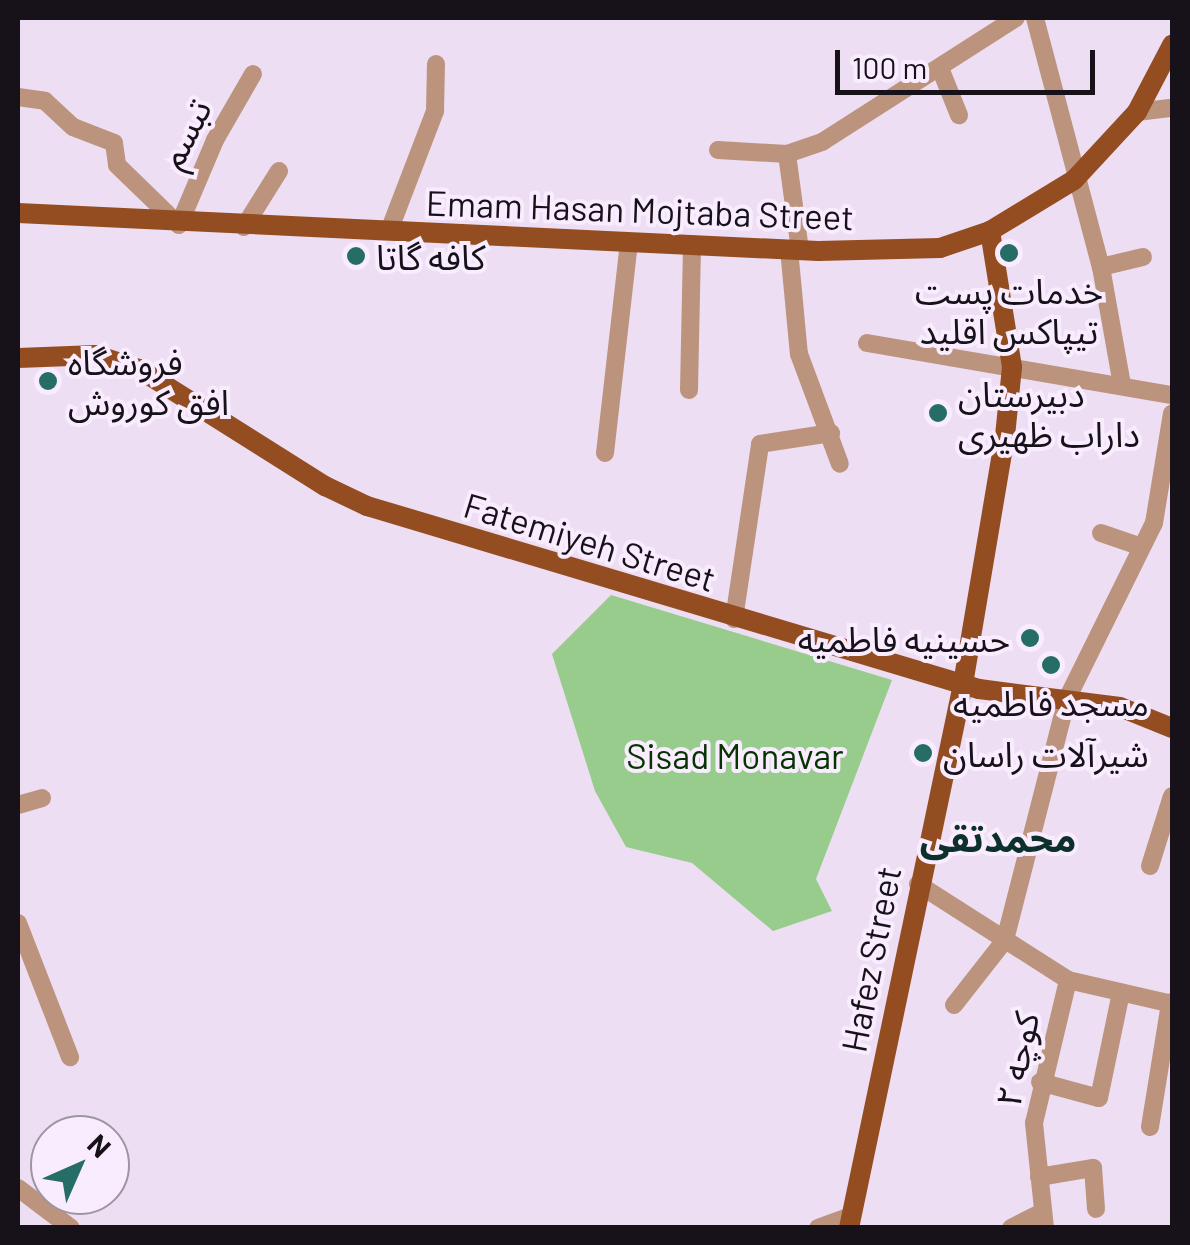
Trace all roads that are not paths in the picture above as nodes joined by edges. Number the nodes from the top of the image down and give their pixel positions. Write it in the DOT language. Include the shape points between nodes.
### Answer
graph roads {
  1 [pos="1016,18"];
  2 [pos="1035,18"];
  3 [pos="1172,45"];
  4 [pos="436,64"];
  5 [pos="940,68"];
  6 [pos="253,74"];
  7 [pos="18,98"];
  8 [pos="1172,108"];
  9 [pos="1137,112"];
  10 [pos="959,115"];
  11 [pos="718,150"];
  12 [pos="786,154"];
  13 [pos="279,172"];
  14 [pos="1078,176"];
  15 [pos="18,213"];
  16 [pos="179,226"];
  17 [pos="244,227"];
  18 [pos="389,231"];
  19 [pos="990,231"];
  20 [pos="629,242"];
  21 [pos="692,244"];
  22 [pos="794,249"];
  23 [pos="1143,257"];
  24 [pos="1101,267"];
  25 [pos="867,343"];
  26 [pos="24,361"];
  27 [pos="1012,367"];
  28 [pos="1122,385"];
  29 [pos="689,390"];
  30 [pos="1172,395"];
  31 [pos="1172,413"];
  32 [pos="831,432"];
  33 [pos="605,454"];
  34 [pos="840,464"];
  35 [pos="1100,534"];
  36 [pos="1139,546"];
  37 [pos="734,619"];
  38 [pos="963,684"];
  39 [pos="1067,699"];
  40 [pos="1172,728"];
  41 [pos="1172,796"];
  42 [pos="42,798"];
  43 [pos="18,805"];
  44 [pos="1150,866"];
  45 [pos="918,884"];
  46 [pos="18,923"];
  47 [pos="1004,940"];
  48 [pos="1068,980"];
  49 [pos="1120,993"];
  50 [pos="954,1004"];
  51 [pos="1171,1004"];
  52 [pos="70,1057"];
  53 [pos="1040,1082"];
  54 [pos="1150,1127"];
  55 [pos="1039,1177"];
  56 [pos="18,1188"];
  57 [pos="1096,1208"];
  58 [pos="1044,1220"];
  59 [pos="850,1222"];
  60 [pos="71,1228"];
  61 [pos="818,1228"];
  62 [pos="1010,1228"];
  1 -- 5 [label="street"];
  2 -- 14 [label="street"];
  3 -- 9 [label="main road, Emam Hasan Mojtaba Street"];
  4 -- 18 [label="street" via="435,111"];
  5 -- 10 [label="street"];
  5 -- 12 [label="street" via="822,142"];
  6 -- 16 [label="street, تبسم" via="207,156"];
  7 -- 16 [label="street" via="44,101 73,127 114,143 117,164"];
  8 -- 9 [label="street"];
  9 -- 14 [label="main road, Emam Hasan Mojtaba Street"];
  11 -- 12 [label="street"];
  12 -- 22 [label="street"];
  13 -- 17 [label="street"];
  14 -- 19 [label="main road, Emam Hasan Mojtaba Street"];
  14 -- 24 [label="street"];
  15 -- 16 [label="main road, Emam Hasan Mojtaba Street"];
  16 -- 17 [label="main road, Emam Hasan Mojtaba Street"];
  17 -- 18 [label="main road, Emam Hasan Mojtaba Street"];
  18 -- 20 [label="main road, Emam Hasan Mojtaba Street"];
  19 -- 22 [label="main road, Emam Hasan Mojtaba Street" via="911,252"];
  19 -- 27 [label="main road, Hafez Street"];
  20 -- 21 [label="main road, Emam Hasan Mojtaba Street"];
  20 -- 33 [label="street"];
  21 -- 22 [label="main road, Emam Hasan Mojtaba Street"];
  21 -- 29 [label="street"];
  22 -- 32 [label="street" via="799,354"];
  23 -- 24 [label="street"];
  24 -- 28 [label="street"];
  25 -- 27 [label="street"];
  26 -- 37 [label="main road, Fatemiyeh Street" via="116,360 186,393 350,500"];
  27 -- 28 [label="street"];
  27 -- 38 [label="main road, Hafez Street"];
  28 -- 30 [label="street"];
  31 -- 36 [label="street" via="1154,523"];
  32 -- 34 [label="street"];
  32 -- 37 [label="street" via="760,444"];
  35 -- 36 [label="street"];
  36 -- 39 [label="street"];
  37 -- 38 [label="main road, Fatemiyeh Street"];
  38 -- 39 [label="main road, Fatemiyeh Street"];
  38 -- 45 [label="main road, Hafez Street"];
  39 -- 40 [label="main road, Fatemiyeh Street" via="1120,707"];
  39 -- 47 [label="street"];
  41 -- 44 [label="street"];
  42 -- 43 [label="street"];
  45 -- 47 [label="street"];
  45 -- 59 [label="main road, Hafez Street"];
  46 -- 52 [label="street"];
  47 -- 48 [label="street"];
  47 -- 50 [label="street"];
  48 -- 49 [label="street"];
  48 -- 53 [label="street, کوچه ۲"];
  49 -- 51 [label="street"];
  49 -- 53 [label="street" via="1099,1098"];
  51 -- 54 [label="street"];
  53 -- 55 [label="street, کوچه ۲" via="1034,1123"];
  55 -- 57 [label="street" via="1093,1168"];
  55 -- 58 [label="street, کوچه ۲"];
  56 -- 60 [label="street"];
  58 -- 62 [label="street"];
  59 -- 61 [label="street"];
}
